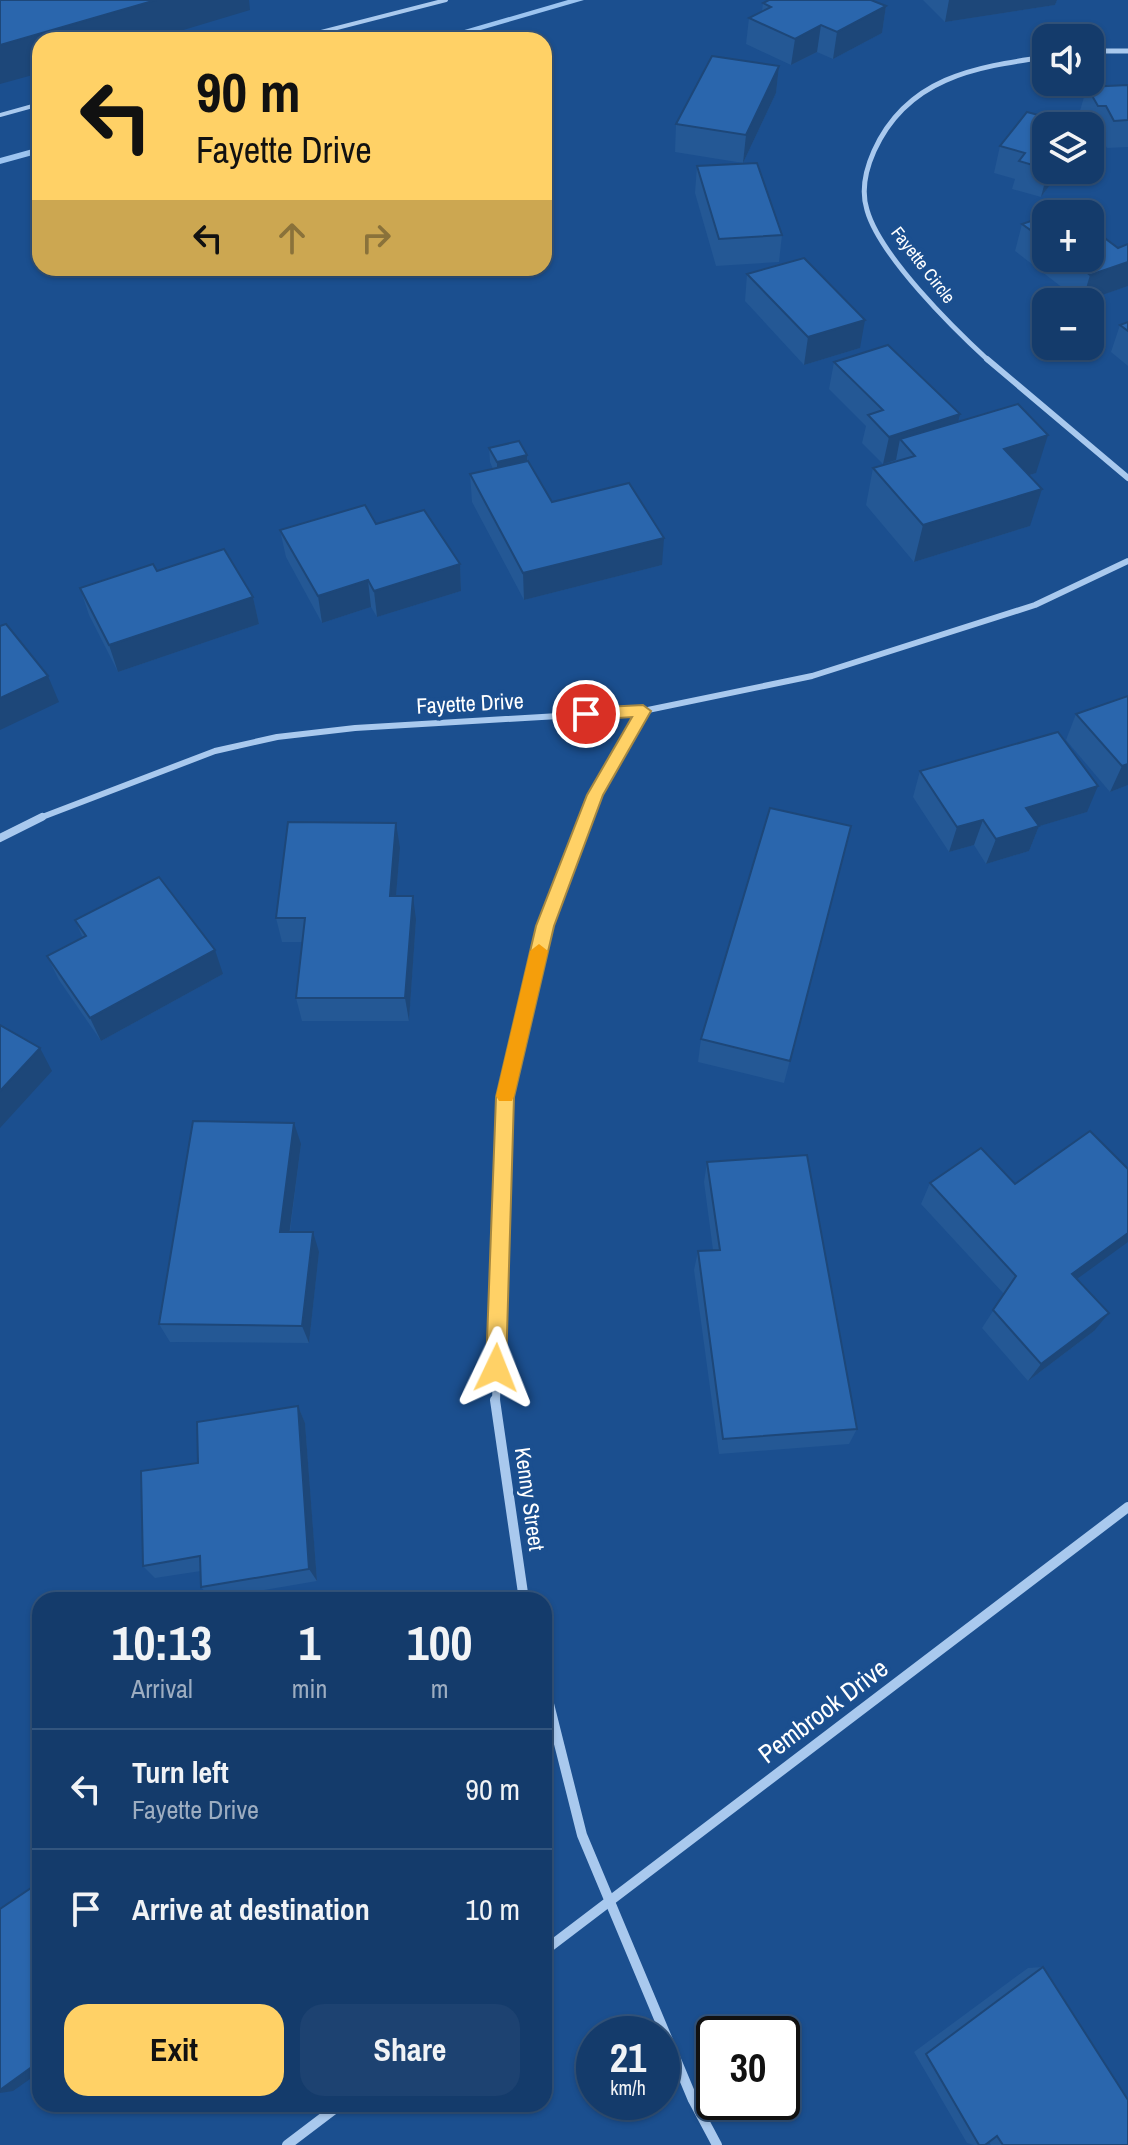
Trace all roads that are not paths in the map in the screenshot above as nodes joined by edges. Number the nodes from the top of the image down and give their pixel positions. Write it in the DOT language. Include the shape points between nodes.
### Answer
graph roads {
  1 [pos="446,0"];
  2 [pos="321,32"];
  3 [pos="1104,51"];
  4 [pos="1128,51"];
  5 [pos="1032,59"];
  6 [pos="32,106"];
  7 [pos="0,115"];
  8 [pos="1128,478"];
  9 [pos="1128,561"];
  10 [pos="643,711"];
  11 [pos="0,838"];
  12 [pos="1128,1507"];
  13 [pos="523,1592"];
  14 [pos="552,1716"];
  15 [pos="609,1902"];
  16 [pos="552,1945"];
  17 [pos="330,2112"];
  18 [pos="287,2145"];
  19 [pos="717,2145"];
  1 -- 2 [label="lane"];
  3 -- 4 [label="street"];
  5 -- 8 [label="street, Fayette Circle" via="949,78 905,105 876,145 863,189 867,211 923,294 999,370"];
  6 -- 7 [label="lane"];
  9 -- 10 [label="street, Fayette Drive" via="1035,605 812,676"];
  10 -- 11 [label="street, Fayette Drive" via="277,737 215,751 31,821"];
  10 -- 13 [label="street, Kenny Street" via="595,795 545,926 505,1097 495,1398"];
  12 -- 15 [label="street, Pembrook Drive"];
  14 -- 15 [label="street" via="582,1835"];
  15 -- 16 [label="street, Pembrook Drive"];
  15 -- 19 [label="street"];
  17 -- 18 [label="street"];
}
